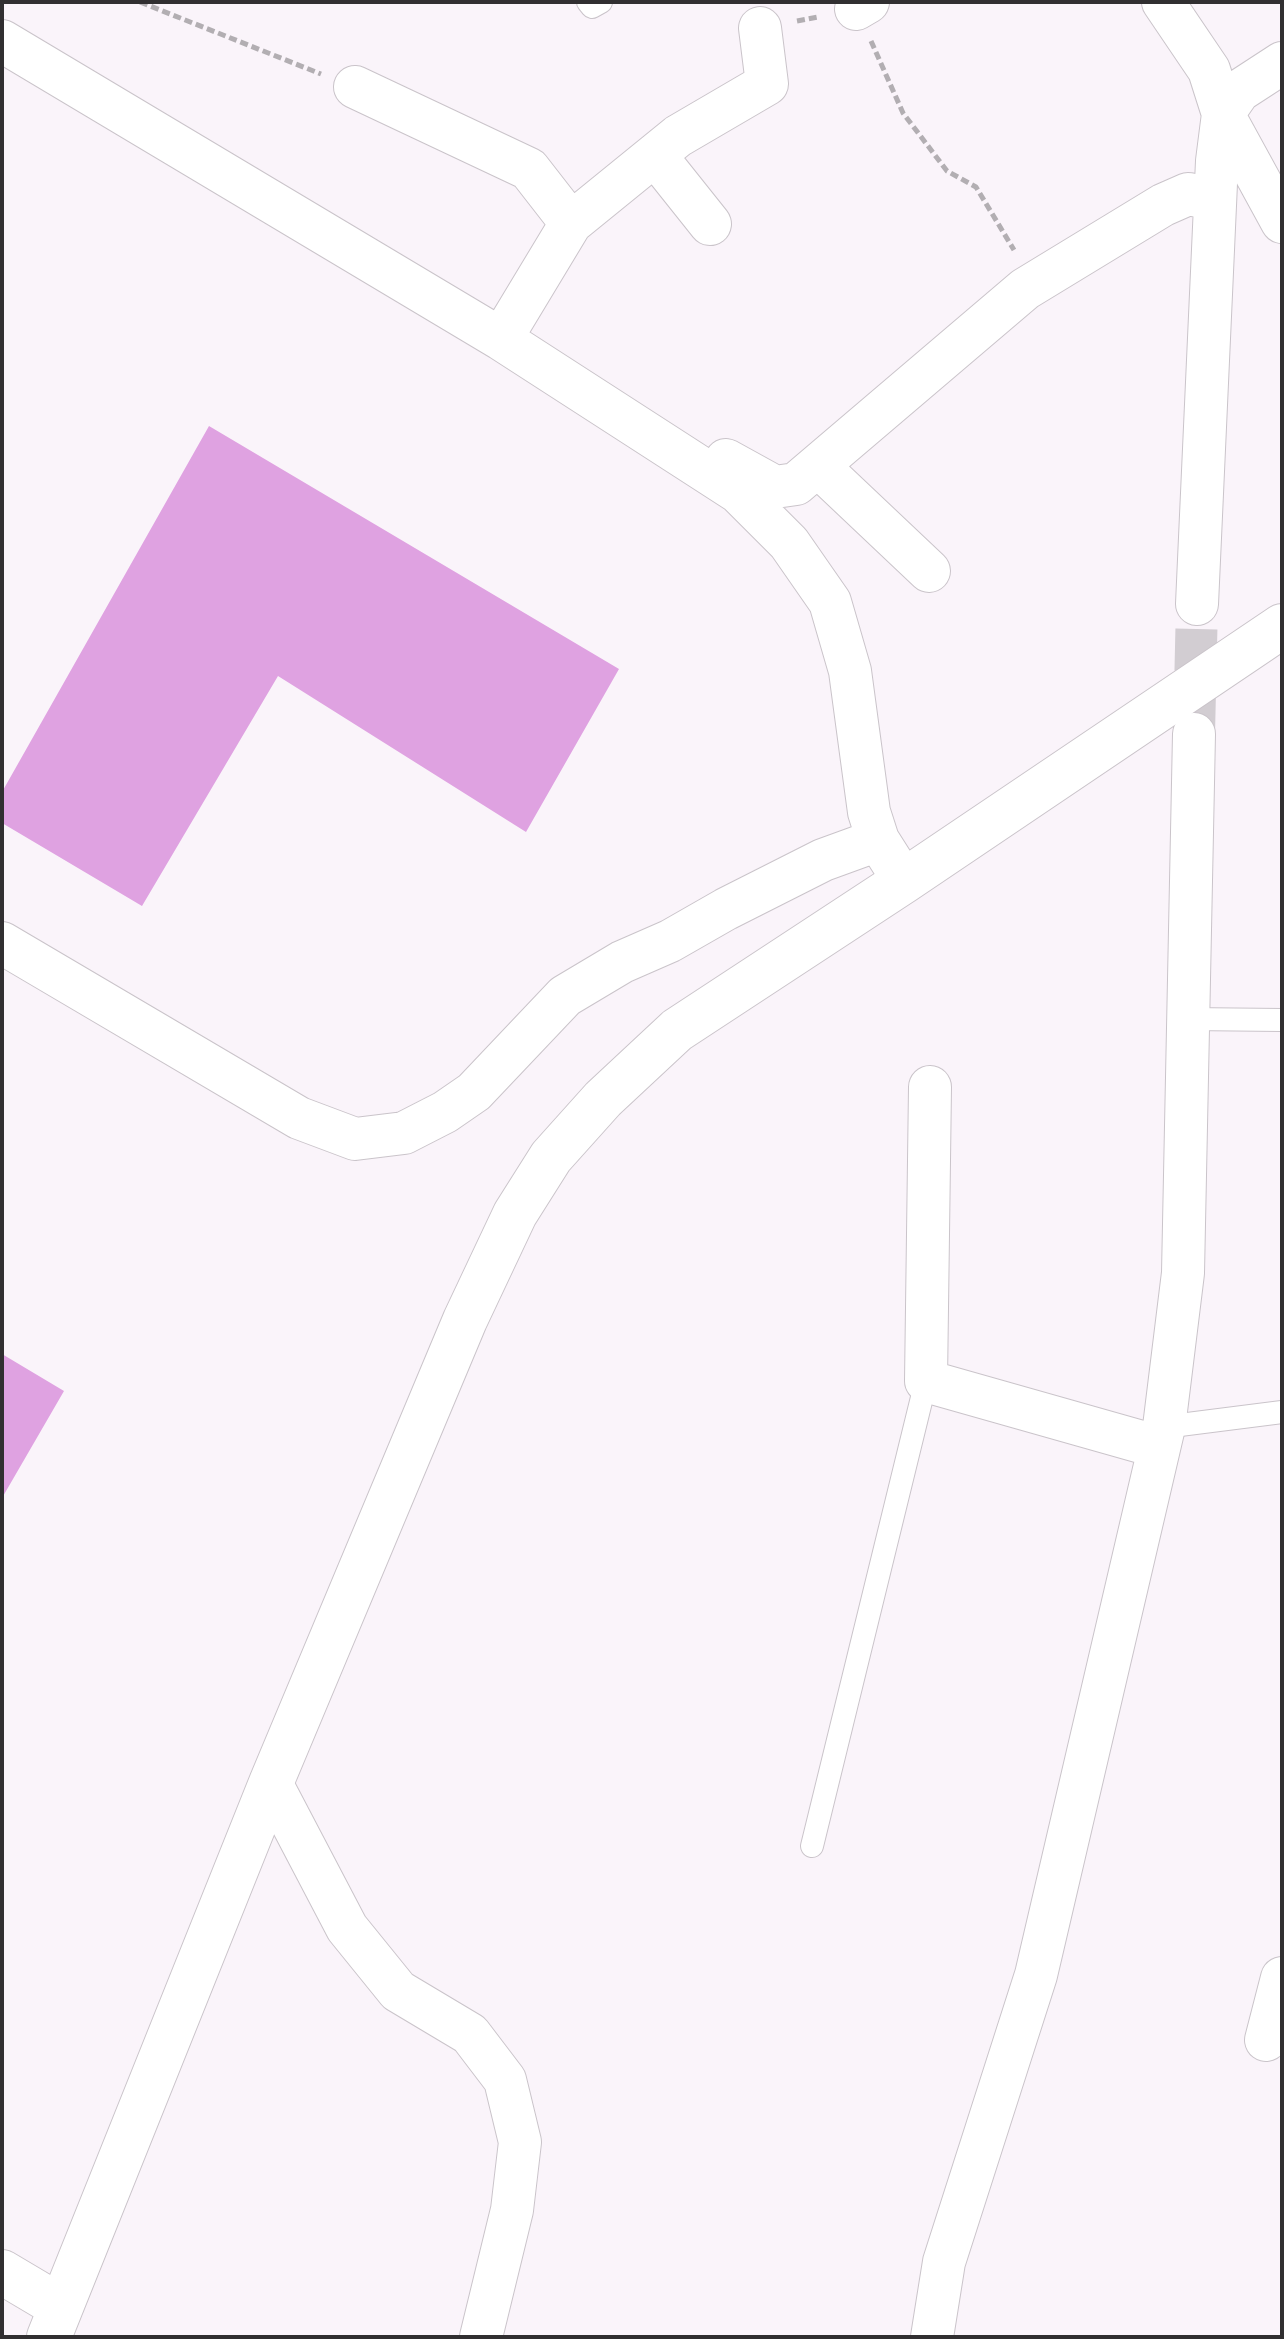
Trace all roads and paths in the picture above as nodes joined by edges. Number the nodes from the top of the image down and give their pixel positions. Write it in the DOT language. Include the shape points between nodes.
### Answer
graph roads {
  1 [pos="140,2"];
  2 [pos="588,2"];
  3 [pos="601,2"];
  4 [pos="1163,2"];
  5 [pos="862,6"];
  6 [pos="756,15"];
  7 [pos="2,41"];
  8 [pos="1282,63"];
  9 [pos="355,87"];
  10 [pos="1223,114"];
  11 [pos="655,155"];
  12 [pos="1215,199"];
  13 [pos="1282,222"];
  14 [pos="571,223"];
  15 [pos="710,224"];
  16 [pos="1034,283"];
  17 [pos="501,339"];
  18 [pos="645,432"];
  19 [pos="818,466"];
  20 [pos="929,571"];
  21 [pos="1197,604"];
  22 [pos="1282,626"];
  23 [pos="1194,734"];
  24 [pos="878,840"];
  25 [pos="904,881"];
  26 [pos="2,943"];
  27 [pos="1188,1019"];
  28 [pos="1282,1020"];
  29 [pos="930,1087"];
  30 [pos="926,1381"];
  31 [pos="1282,1412"];
  32 [pos="1162,1437"];
  33 [pos="271,1783"];
  34 [pos="812,1846"];
  35 [pos="1282,1978"];
  36 [pos="1266,2040"];
  37 [pos="2,2272"];
  38 [pos="55,2322"];
  39 [pos="481,2337"];
  40 [pos="932,2337"];
  1 -- 9 [label="path"];
  2 -- 3 [label="lane" via="592,7"];
  4 -- 10 [label="street" via="1209,70"];
  5 -- 6 [label="path"];
  5 -- 16 [label="path" via="903,113 947,171 976,187"];
  6 -- 11 [label="street" via="767,84"];
  7 -- 17 [label="street"];
  8 -- 10 [label="street" via="1239,91"];
  9 -- 14 [label="street" via="529,169"];
  10 -- 12 [label="street"];
  10 -- 13 [label="street"];
  11 -- 14 [label="street"];
  11 -- 15 [label="street"];
  12 -- 16 [label="street" via="1188,194 1163,205"];
  12 -- 21 [label="street"];
  14 -- 17 [label="street"];
  16 -- 19 [label="street"];
  17 -- 18 [label="street"];
  18 -- 19 [label="street" via="698,444 775,487 796,484"];
  18 -- 24 [label="street" via="738,492 789,543 830,602 850,671 869,812"];
  19 -- 20 [label="street"];
  22 -- 25 [label="street"];
  23 -- 27 [label="street"];
  24 -- 25 [label="street"];
  24 -- 26 [label="street" via="823,860 565,996 474,1092 445,1112 404,1133 355,1139 299,1118"];
  25 -- 33 [label="street" via="677,1030 551,1157 515,1214 465,1320"];
  27 -- 28 [label="lane"];
  27 -- 32 [label="street" via="1183,1273"];
  29 -- 30 [label="street"];
  30 -- 32 [label="street"];
  30 -- 34 [label="lane"];
  31 -- 32 [label="lane"];
  32 -- 40 [label="street" via="1036,1975 944,2262"];
  33 -- 38 [label="street"];
  33 -- 39 [label="street" via="347,1928 398,1991 470,2034 505,2080 520,2142 512,2210"];
  35 -- 36 [label="street"];
  37 -- 38 [label="street"];
}
